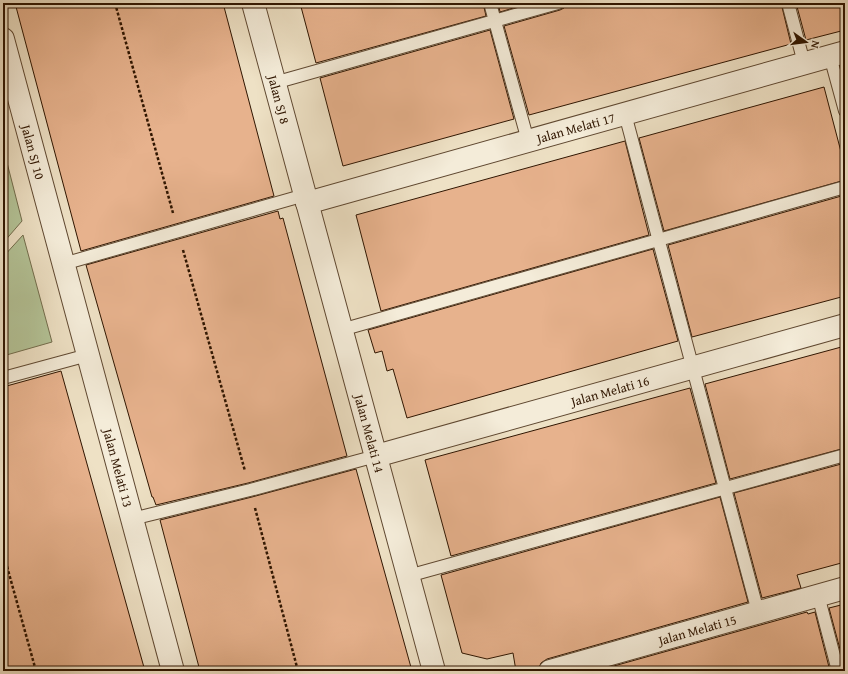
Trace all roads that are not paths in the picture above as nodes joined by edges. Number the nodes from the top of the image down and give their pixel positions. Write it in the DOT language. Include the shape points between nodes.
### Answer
graph roads {
  1 [pos="253,3"];
  2 [pos="490,3"];
  3 [pos="558,3"];
  4 [pos="788,3"];
  5 [pos="495,21"];
  6 [pos="3,39"];
  7 [pos="837,54"];
  8 [pos="804,63"];
  9 [pos="274,83"];
  10 [pos="845,111"];
  11 [pos="625,114"];
  12 [pos="528,141"];
  13 [pos="845,187"];
  14 [pos="306,199"];
  15 [pos="659,240"];
  16 [pos="63,264"];
  17 [pos="845,325"];
  18 [pos="341,330"];
  19 [pos="88,355"];
  20 [pos="693,368"];
  21 [pos="3,378"];
  22 [pos="845,455"];
  23 [pos="376,456"];
  24 [pos="725,488"];
  25 [pos="132,519"];
  26 [pos="408,576"];
  27 [pos="845,588"];
  28 [pos="818,595"];
  29 [pos="758,612"];
  30 [pos="174,671"];
  31 [pos="434,671"];
  32 [pos="550,671"];
  33 [pos="838,671"];
  1 -- 9 [label="street, Jalan SJ 8"];
  2 -- 5 [label="lane"];
  3 -- 5 [label="lane"];
  4 -- 8 [label="lane"];
  5 -- 9 [label="lane"];
  5 -- 12 [label="lane"];
  6 -- 16 [label="street, Jalan SJ 10"];
  7 -- 8 [label="street, Jalan Melati 17"];
  7 -- 10 [label="lane"];
  8 -- 11 [label="street, Jalan Melati 17"];
  9 -- 14 [label="street, Jalan SJ 8"];
  11 -- 12 [label="street, Jalan Melati 17"];
  11 -- 15 [label="lane"];
  12 -- 14 [label="street, Jalan Melati 17"];
  13 -- 15 [label="lane"];
  14 -- 16 [label="lane" via="178,231"];
  14 -- 18 [label="street, Jalan Melati 14"];
  15 -- 18 [label="lane"];
  15 -- 20 [label="lane"];
  16 -- 19 [label="street, Jalan Melati 13"];
  17 -- 20 [label="street, Jalan Melati 16"];
  18 -- 23 [label="street, Jalan Melati 14"];
  19 -- 21 [label="lane"];
  19 -- 25 [label="street, Jalan Melati 13"];
  20 -- 23 [label="street, Jalan Melati 16"];
  20 -- 24 [label="lane"];
  22 -- 24 [label="lane"];
  23 -- 25 [label="lane"];
  23 -- 26 [label="street, Jalan Melati 14"];
  24 -- 26 [label="lane"];
  24 -- 29 [label="lane"];
  25 -- 30 [label="street, Jalan Melati 13"];
  26 -- 31 [label="street, Jalan Melati 14"];
  27 -- 28 [label="street, Jalan Melati 15"];
  28 -- 29 [label="street, Jalan Melati 15"];
  28 -- 33 [label="lane"];
  29 -- 32 [label="street, Jalan Melati 15"];
}
